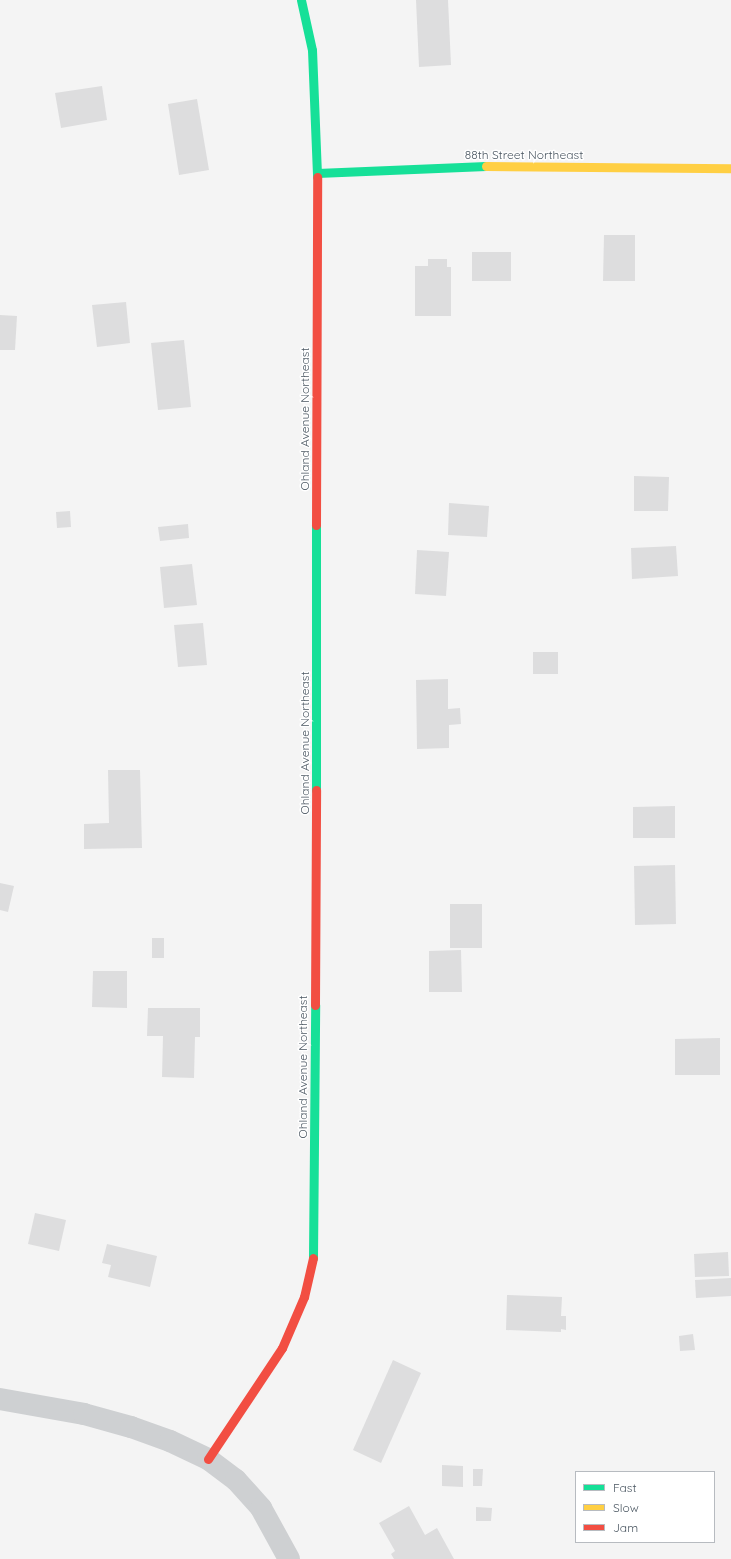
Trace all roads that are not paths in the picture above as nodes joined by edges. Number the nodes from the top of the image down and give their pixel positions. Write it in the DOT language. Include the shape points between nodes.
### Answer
graph roads {
  1 [pos="301,0"];
  2 [pos="731,168"];
  3 [pos="317,173"];
  4 [pos="0,1399"];
  5 [pos="208,1459"];
  6 [pos="289,1559"];
  1 -- 3 [label="street, Ohland Avenue Northeast" via="312,50"];
  2 -- 3 [label="street, 88th Street Northeast" via="495,166"];
  3 -- 5 [label="street, Ohland Avenue Northeast" via="313,1260 304,1297 282,1348"];
  4 -- 5 [label="street" via="84,1414 131,1427 170,1441"];
  5 -- 6 [label="street" via="236,1480 261,1508"];
}
